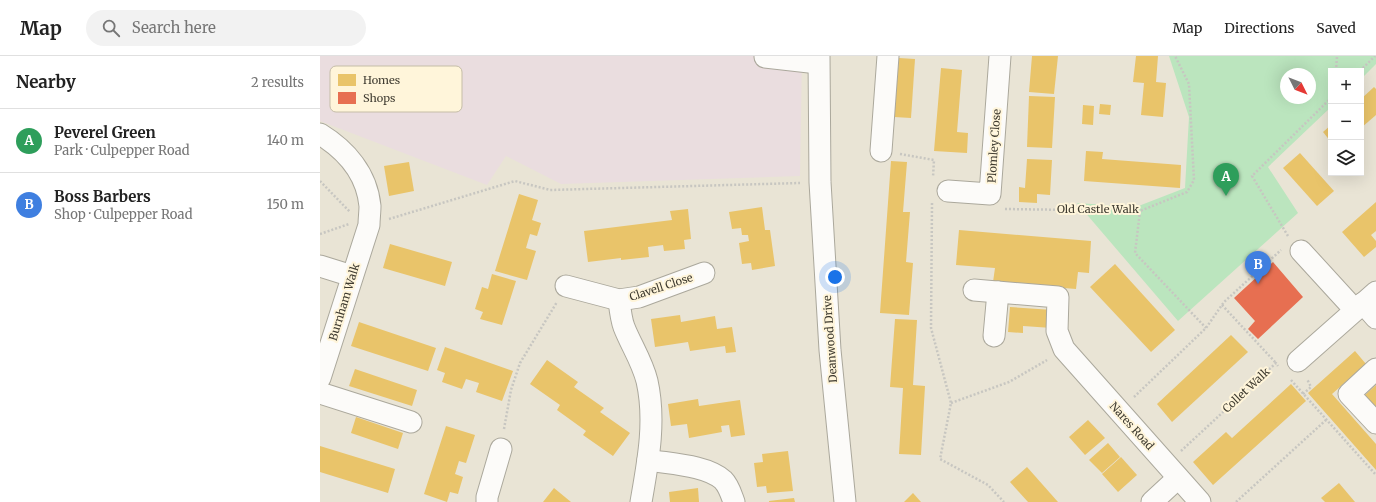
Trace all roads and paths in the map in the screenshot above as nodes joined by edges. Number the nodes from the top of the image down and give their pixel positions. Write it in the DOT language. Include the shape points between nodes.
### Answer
graph roads {
  1 [pos="888,56"];
  2 [pos="1000,56"];
  3 [pos="1175,56"];
  4 [pos="1337,56"];
  5 [pos="1375,56"];
  6 [pos="765,57"];
  7 [pos="818,60"];
  8 [pos="1336,68"];
  9 [pos="1363,68"];
  10 [pos="1328,101"];
  11 [pos="320,134"];
  12 [pos="881,151"];
  13 [pos="320,181"];
  14 [pos="820,182"];
  15 [pos="940,190"];
  16 [pos="990,194"];
  17 [pos="1140,211"];
  18 [pos="364,223"];
  19 [pos="320,234"];
  20 [pos="1292,245"];
  21 [pos="320,266"];
  22 [pos="704,273"];
  23 [pos="352,276"];
  24 [pos="566,286"];
  25 [pos="974,290"];
  26 [pos="998,292"];
  27 [pos="619,300"];
  28 [pos="1222,305"];
  29 [pos="1367,306"];
  30 [pos="1206,328"];
  31 [pos="994,336"];
  32 [pos="1064,349"];
  33 [pos="1276,363"];
  34 [pos="1289,369"];
  35 [pos="1376,369"];
  36 [pos="320,378"];
  37 [pos="320,393"];
  38 [pos="951,403"];
  39 [pos="1119,412"];
  40 [pos="1326,420"];
  41 [pos="411,422"];
  42 [pos="1376,423"];
  43 [pos="501,449"];
  44 [pos="648,460"];
  45 [pos="1376,475"];
  46 [pos="1178,478"];
  47 [pos="487,502"];
  48 [pos="641,502"];
  49 [pos="734,502"];
  50 [pos="845,502"];
  51 [pos="1004,502"];
  52 [pos="1152,502"];
  53 [pos="1200,502"];
  54 [pos="1236,502"];
  1 -- 12 [label="street"];
  2 -- 16 [label="street, Plomley Close"];
  3 -- 17 [label="path, Old Castle Walk" via="1189,84 1194,180 1188,192"];
  4 -- 8 [label="path"];
  5 -- 9 [label="path"];
  6 -- 7 [label="street"];
  7 -- 14 [label="street, Deanwood Drive"];
  10 -- 20 [label="path" via="1252,176"];
  11 -- 18 [label="street, Burnham Walk" via="332,141 358,169 366,187 370,207"];
  12 -- 15 [label="path" via="934,160"];
  13 -- 18 [label="path"];
  14 -- 18 [label="path" via="550,190 515,181"];
  14 -- 50 [label="street, Deanwood Drive" via="830,350"];
  15 -- 16 [label="street, Plomley Close"];
  15 -- 38 [label="path" via="931,328"];
  16 -- 17 [label="path, Old Castle Walk" via="1005,209"];
  17 -- 30 [label="path" via="1135,253"];
  18 -- 19 [label="path"];
  18 -- 23 [label="street, Burnham Walk"];
  20 -- 28 [label="path"];
  20 -- 29 [label="street"];
  21 -- 23 [label="street"];
  22 -- 27 [label="street, Clavell Close" via="639,297"];
  23 -- 36 [label="street, Burnham Walk"];
  24 -- 27 [label="street, Clavell Close"];
  24 -- 43 [label="path" via="520,363 511,390"];
  25 -- 26 [label="street"];
  26 -- 31 [label="street"];
  26 -- 32 [label="street" via="1058,297 1057,331"];
  27 -- 44 [label="street, Clavell Close" via="624,326 640,360 650,402"];
  28 -- 30 [label="path"];
  28 -- 33 [label="path"];
  29 -- 34 [label="street"];
  30 -- 39 [label="path"];
  32 -- 38 [label="path" via="1009,382"];
  32 -- 39 [label="street, Nares Road"];
  33 -- 34 [label="path, Collet Walk"];
  33 -- 46 [label="path, Collet Walk" via="1178,454"];
  34 -- 40 [label="path, Collet Walk"];
  35 -- 42 [label="street" via="1349,394"];
  37 -- 41 [label="street"];
  38 -- 51 [label="path" via="940,459 988,485"];
  39 -- 46 [label="street, Nares Road"];
  40 -- 45 [label="path, Collet Walk"];
  40 -- 54 [label="path"];
  43 -- 47 [label="street"];
  44 -- 48 [label="street, Clavell Close"];
  44 -- 49 [label="street" via="712,473 723,480"];
  46 -- 52 [label="street"];
  46 -- 53 [label="street, Nares Road"];
}
